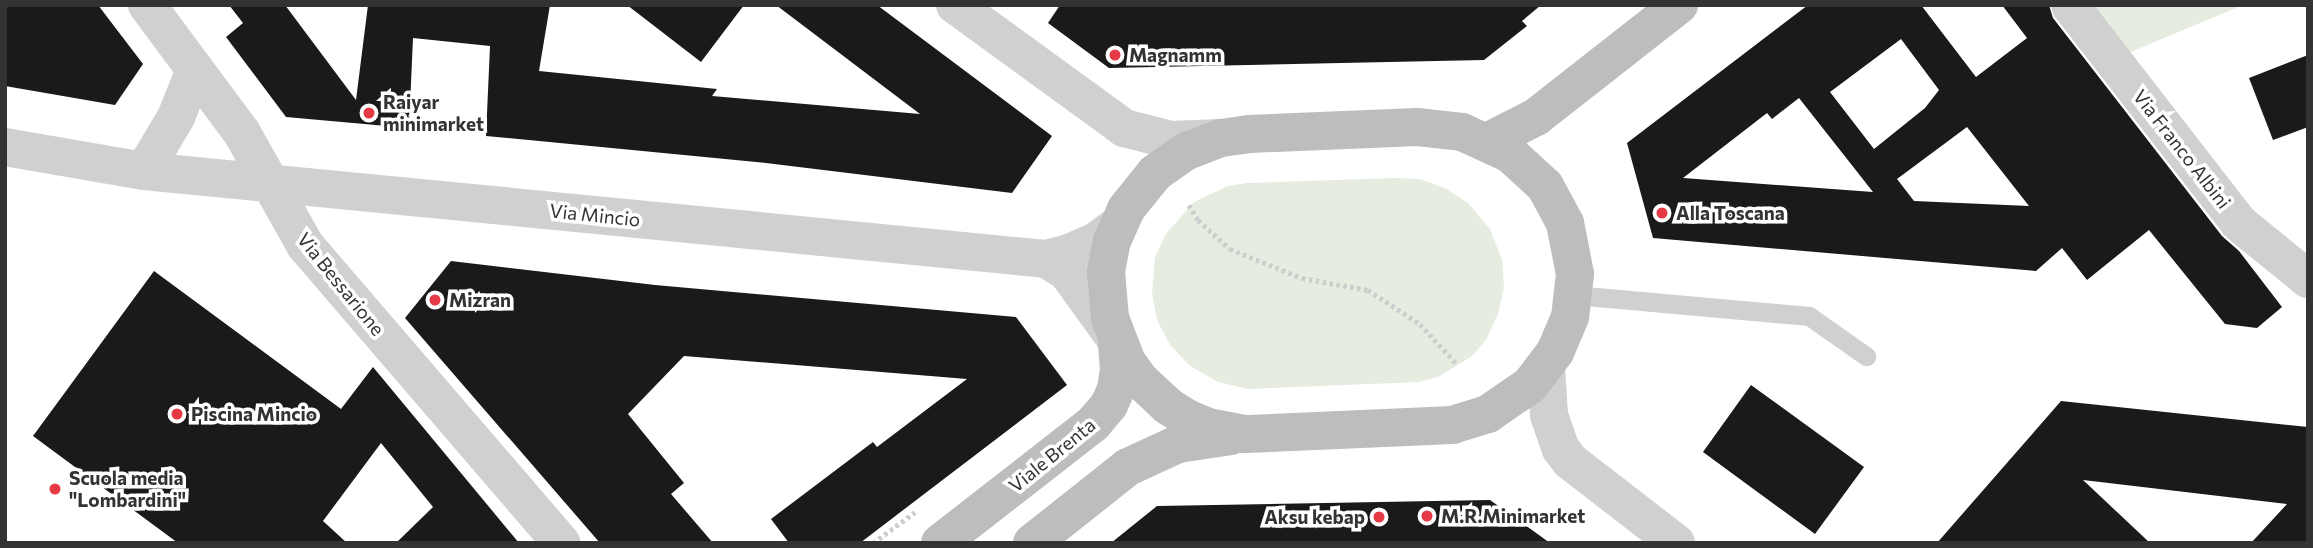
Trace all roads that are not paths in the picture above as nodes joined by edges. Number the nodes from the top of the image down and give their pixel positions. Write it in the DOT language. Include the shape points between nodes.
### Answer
graph roads {
  1 [pos="147,5"];
  2 [pos="955,5"];
  3 [pos="1679,5"];
  4 [pos="2070,5"];
  5 [pos="195,69"];
  6 [pos="1565,95"];
  7 [pos="1221,138"];
  8 [pos="1489,141"];
  9 [pos="5,147"];
  10 [pos="145,171"];
  11 [pos="270,183"];
  12 [pos="1545,186"];
  13 [pos="1117,226"];
  14 [pos="1045,259"];
  15 [pos="2308,279"];
  16 [pos="1574,295"];
  17 [pos="1117,341"];
  18 [pos="1866,356"];
  19 [pos="1546,367"];
  20 [pos="1244,434"];
  21 [pos="561,543"];
  22 [pos="940,543"];
  23 [pos="1032,543"];
  24 [pos="1676,543"];
  1 -- 5 [label="street, Via Bessarione"];
  2 -- 7 [label="street" via="1124,128 1183,142"];
  3 -- 6 [label="street"];
  4 -- 15 [label="street, Via Franco Albini" via="2239,223"];
  5 -- 10 [label="street" via="176,117"];
  5 -- 11 [label="street, Via Bessarione" via="242,133"];
  6 -- 8 [label="street" via="1536,117"];
  6 -- 12 [label="street" via="1544,137 1541,163"];
  7 -- 8 [label="street" via="1417,127 1462,132"];
  7 -- 13 [label="street" via="1187,151 1155,173"];
  8 -- 12 [label="street" via="1520,161"];
  9 -- 10 [label="street, Via Mincio"];
  10 -- 11 [label="street, Via Mincio"];
  11 -- 14 [label="street, Via Mincio"];
  11 -- 21 [label="street, Via Bessarione" via="305,245"];
  12 -- 16 [label="street" via="1571,241"];
  13 -- 14 [label="street, Via Mincio" via="1096,241"];
  13 -- 17 [label="street" via="1108,256 1106,294"];
  14 -- 17 [label="street" via="1067,272"];
  16 -- 18 [label="lane" via="1809,316"];
  16 -- 19 [label="street" via="1563,337"];
  17 -- 20 [label="street" via="1140,380 1168,406 1208,427"];
  17 -- 22 [label="street, Viale Brenta" via="1116,389 1093,424"];
  19 -- 20 [label="street" via="1510,401 1453,425"];
  19 -- 24 [label="street" via="1549,415 1561,449 1570,461"];
  20 -- 23 [label="street" via="1178,444 1128,467"];
}
